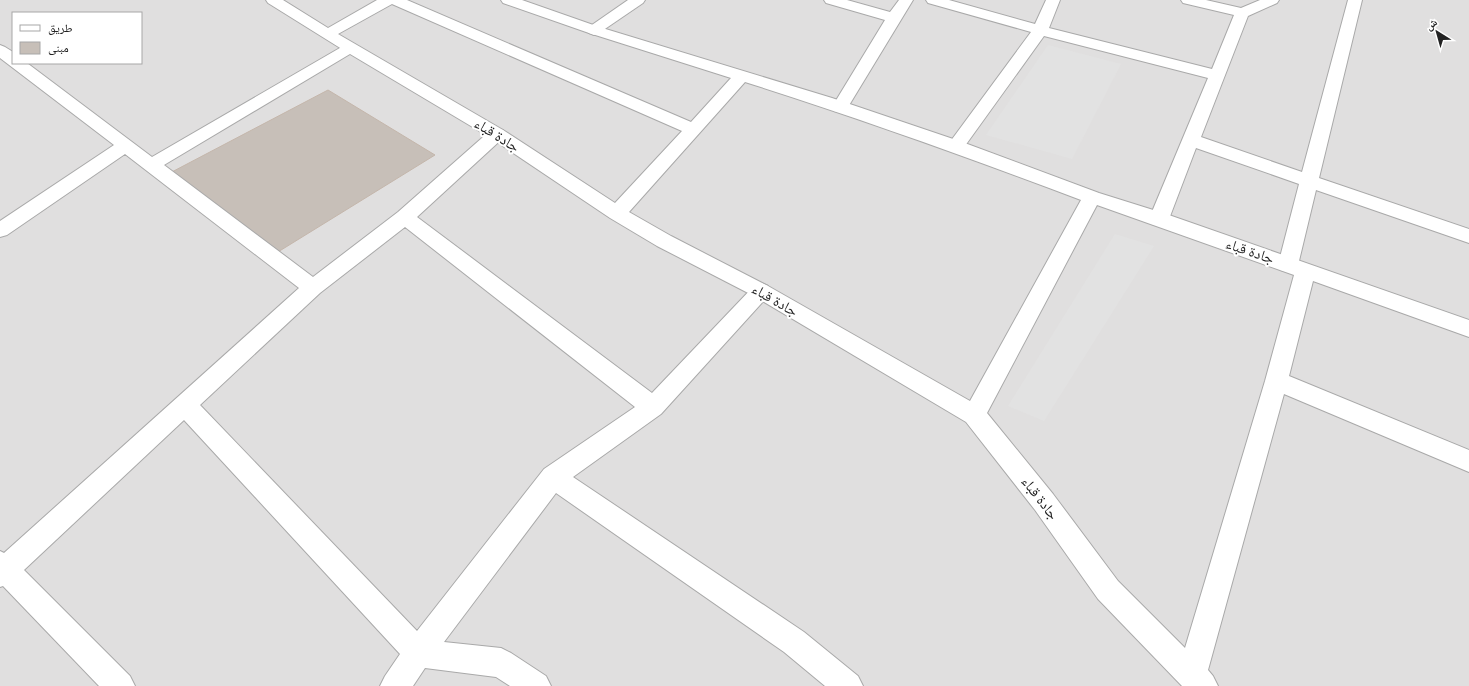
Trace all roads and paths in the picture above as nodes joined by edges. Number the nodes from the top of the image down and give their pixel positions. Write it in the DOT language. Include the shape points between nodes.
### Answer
graph roads {
  1 [pos="273,0"];
  2 [pos="388,0"];
  3 [pos="395,0"];
  4 [pos="508,0"];
  5 [pos="638,0"];
  6 [pos="831,0"];
  7 [pos="906,0"];
  8 [pos="933,0"];
  9 [pos="1053,0"];
  10 [pos="1188,0"];
  11 [pos="1272,0"];
  12 [pos="1355,0"];
  13 [pos="1242,13"];
  14 [pos="894,18"];
  15 [pos="594,30"];
  16 [pos="1040,30"];
  17 [pos="327,34"];
  18 [pos="350,48"];
  19 [pos="0,50"];
  20 [pos="12,59"];
  21 [pos="18,64"];
  22 [pos="1217,75"];
  23 [pos="741,77"];
  24 [pos="840,107"];
  25 [pos="693,129"];
  26 [pos="497,134"];
  27 [pos="1191,140"];
  28 [pos="125,146"];
  29 [pos="956,146"];
  30 [pos="150,165"];
  31 [pos="1309,181"];
  32 [pos="1092,197"];
  33 [pos="617,212"];
  34 [pos="405,216"];
  35 [pos="1159,219"];
  36 [pos="0,230"];
  37 [pos="1469,236"];
  38 [pos="1296,268"];
  39 [pos="313,288"];
  40 [pos="761,291"];
  41 [pos="1469,329"];
  42 [pos="1276,381"];
  43 [pos="184,405"];
  44 [pos="652,407"];
  45 [pos="974,415"];
  46 [pos="1469,461"];
  47 [pos="553,477"];
  48 [pos="2,569"];
  49 [pos="418,653"];
  50 [pos="1198,680"];
  51 [pos="120,686"];
  52 [pos="395,686"];
  53 [pos="536,686"];
  54 [pos="848,686"];
  1 -- 17 [label="street, جادة قباء"];
  2 -- 17 [label="street"];
  3 -- 25 [label="street"];
  4 -- 15 [label="street, جادة قباء"];
  5 -- 15 [label="street"];
  6 -- 14 [label="street"];
  7 -- 14 [label="street"];
  8 -- 16 [label="street"];
  9 -- 16 [label="street"];
  10 -- 13 [label="street"];
  11 -- 13 [label="street"];
  12 -- 31 [label="street"];
  13 -- 22 [label="street"];
  14 -- 24 [label="street"];
  15 -- 23 [label="street, جادة قباء"];
  16 -- 22 [label="street"];
  16 -- 29 [label="street"];
  17 -- 18 [label="street, جادة قباء"];
  18 -- 26 [label="street, جادة قباء"];
  18 -- 30 [label="street"];
  19 -- 20 [label="street"];
  21 -- 28 [label="street"];
  22 -- 27 [label="street"];
  23 -- 24 [label="street, جادة قباء"];
  23 -- 25 [label="street"];
  24 -- 29 [label="street, جادة قباء"];
  25 -- 33 [label="street"];
  26 -- 33 [label="street, جادة قباء"];
  26 -- 34 [label="street"];
  27 -- 31 [label="street"];
  27 -- 35 [label="street"];
  28 -- 30 [label="street"];
  28 -- 36 [label="street"];
  29 -- 32 [label="street, جادة قباء"];
  30 -- 39 [label="street"];
  31 -- 37 [label="street"];
  31 -- 38 [label="street"];
  32 -- 35 [label="street, جادة قباء"];
  32 -- 45 [label="street"];
  33 -- 40 [label="street, جادة قباء"];
  34 -- 39 [label="street"];
  34 -- 44 [label="street"];
  35 -- 38 [label="street, جادة قباء"];
  38 -- 41 [label="street, جادة قباء"];
  38 -- 42 [label="street"];
  39 -- 43 [label="street"];
  40 -- 44 [label="street"];
  40 -- 45 [label="street, جادة قباء"];
  42 -- 46 [label="street"];
  42 -- 50 [label="street"];
  43 -- 48 [label="street"];
  43 -- 49 [label="street"];
  44 -- 47 [label="street"];
  45 -- 50 [label="street, جادة قباء" via="1044,502 1108,590"];
  47 -- 49 [label="street"];
  47 -- 54 [label="street" via="794,642"];
  48 -- 51 [label="street"];
  49 -- 52 [label="street"];
  49 -- 53 [label="street" via="501,663"];
}
